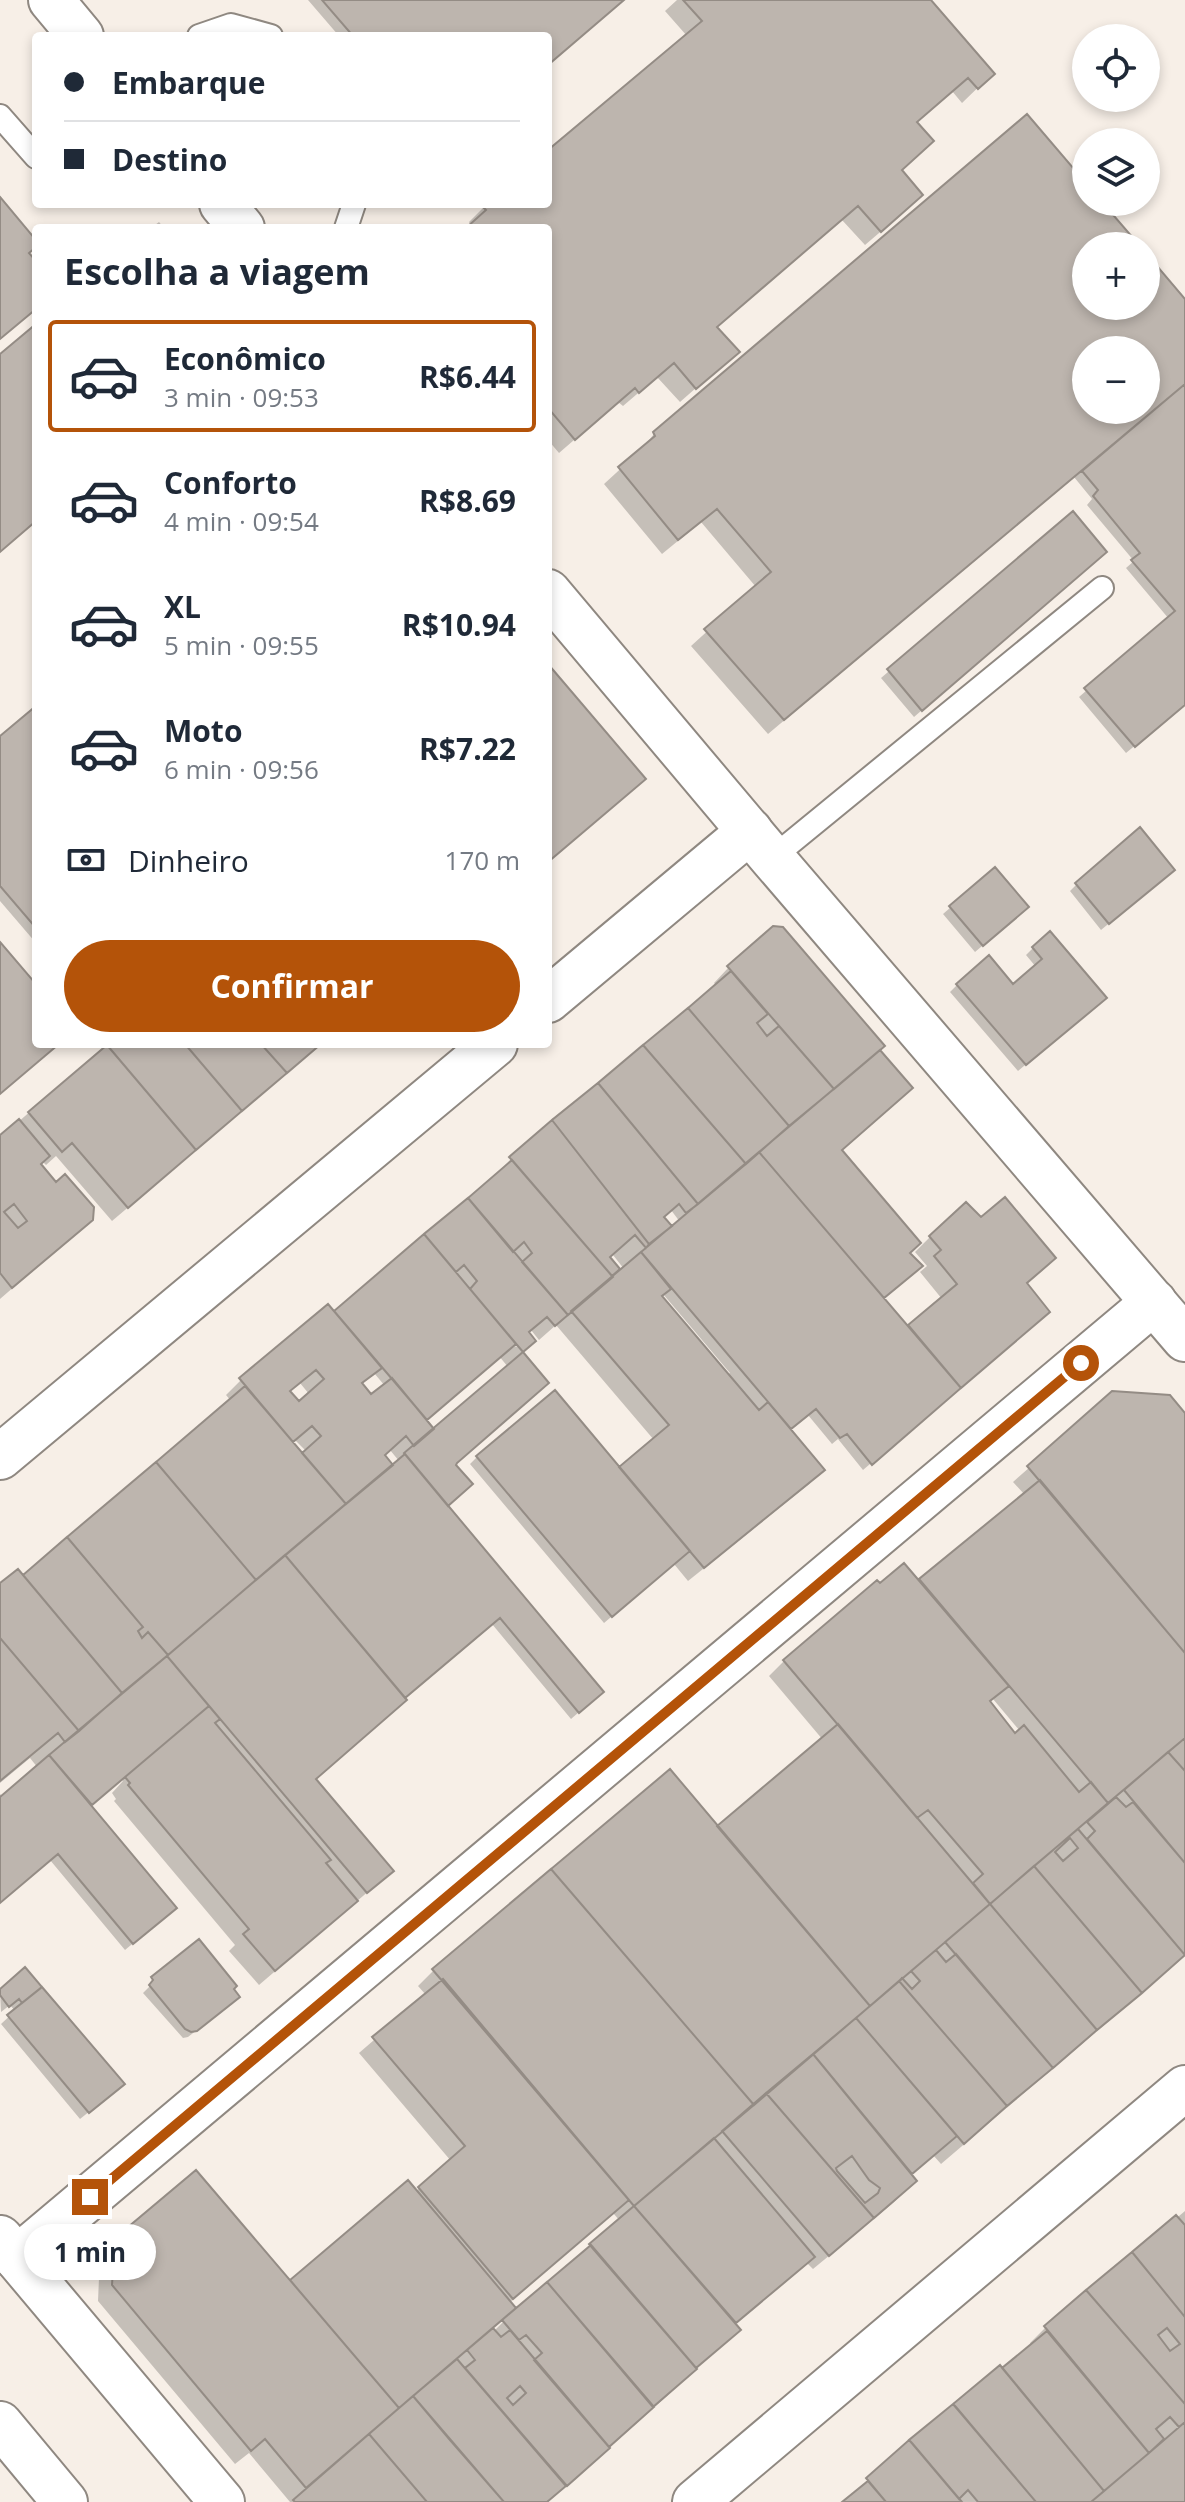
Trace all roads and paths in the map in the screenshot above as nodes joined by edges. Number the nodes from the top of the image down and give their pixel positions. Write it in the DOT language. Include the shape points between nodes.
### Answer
graph roads {
  1 [pos="51,0"];
  2 [pos="78,32"];
  3 [pos="211,32"];
  4 [pos="256,32"];
  5 [pos="0,116"];
  6 [pos="32,152"];
  7 [pos="225,208"];
  8 [pos="239,224"];
  9 [pos="1102,588"];
  10 [pos="552,597"];
  11 [pos="761,845"];
  12 [pos="552,997"];
  13 [pos="490,1048"];
  14 [pos="1154,1302"];
  15 [pos="1185,1339"];
  16 [pos="0,1457"];
  17 [pos="1185,2088"];
  18 [pos="9,2248"];
  19 [pos="0,2424"];
  20 [pos="65,2502"];
  21 [pos="222,2502"];
  22 [pos="695,2502"];
  1 -- 2 [label="street"];
  3 -- 4 [label="lane" via="231,25"];
  5 -- 6 [label="lane"];
  7 -- 8 [label="street"];
  9 -- 11 [label="lane"];
  10 -- 11 [label="street"];
  11 -- 12 [label="street"];
  11 -- 14 [label="street"];
  13 -- 16 [label="street"];
  14 -- 15 [label="street"];
  14 -- 18 [label="street"];
  17 -- 22 [label="street"];
  18 -- 21 [label="street"];
  19 -- 20 [label="street"];
}
